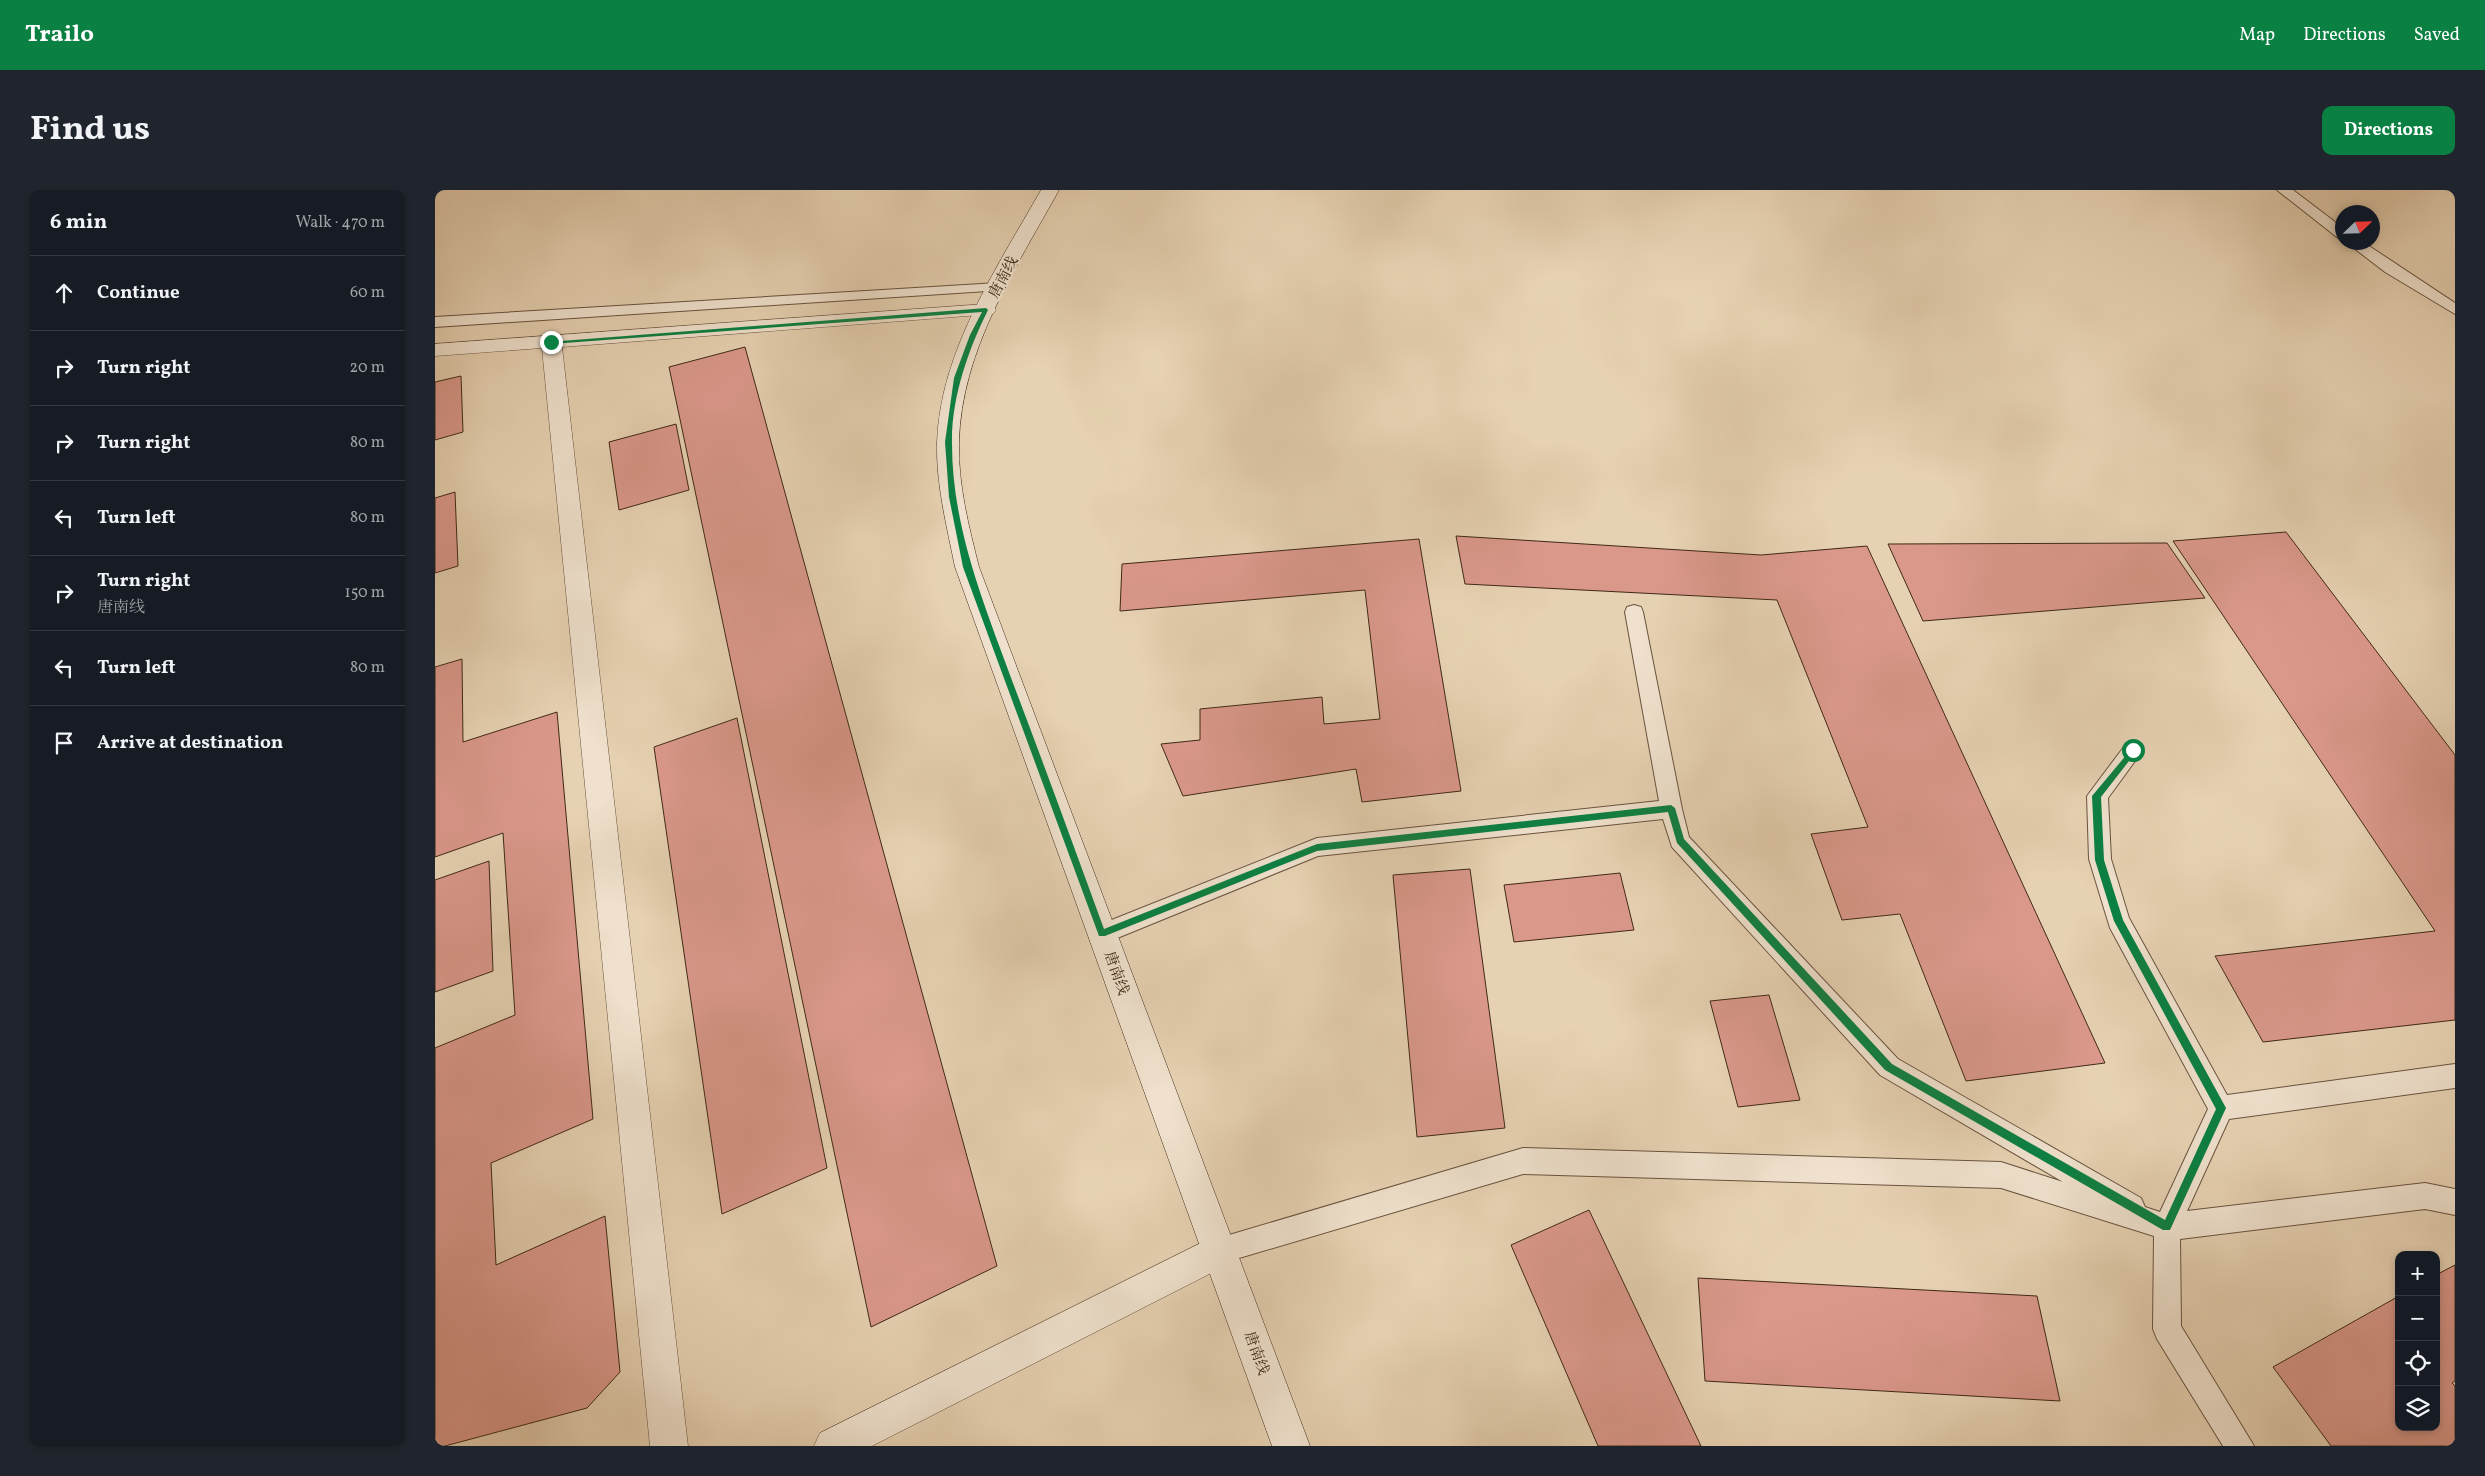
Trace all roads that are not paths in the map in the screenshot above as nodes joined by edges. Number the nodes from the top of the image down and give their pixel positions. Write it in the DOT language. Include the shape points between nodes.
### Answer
graph roads {
  1 [pos="1050,190"];
  2 [pos="2284,190"];
  3 [pos="2335,229"];
  4 [pos="2364,250"];
  5 [pos="992,298"];
  6 [pos="2455,310"];
  7 [pos="435,322"];
  8 [pos="551,342"];
  9 [pos="435,350"];
  10 [pos="1634,612"];
  11 [pos="2133,750"];
  12 [pos="1671,808"];
  13 [pos="1102,934"];
  14 [pos="2455,1076"];
  15 [pos="2221,1108"];
  16 [pos="2455,1202"];
  17 [pos="2167,1227"];
  18 [pos="1219,1251"];
  19 [pos="669,1446"];
  20 [pos="833,1446"];
  21 [pos="1291,1446"];
  22 [pos="2241,1446"];
  1 -- 5 [label="street, 唐南线"];
  2 -- 3 [label="lane"];
  4 -- 6 [label="lane"];
  5 -- 7 [label="lane"];
  5 -- 8 [label="street"];
  5 -- 13 [label="street, 唐南线" via="973,335 957,378 948,442 952,497 967,567"];
  8 -- 9 [label="street"];
  8 -- 19 [label="street"];
  10 -- 12 [label="lane"];
  11 -- 15 [label="lane" via="2097,796 2100,860 2119,921"];
  12 -- 13 [label="lane" via="1317,847"];
  12 -- 17 [label="lane" via="1680,841 1889,1067"];
  13 -- 18 [label="street, 唐南线"];
  14 -- 15 [label="lane"];
  15 -- 17 [label="lane"];
  16 -- 17 [label="lane" via="2425,1196"];
  17 -- 18 [label="lane" via="2001,1175 1523,1162"];
  17 -- 22 [label="lane" via="2167,1328"];
  18 -- 20 [label="street"];
  18 -- 21 [label="street, 唐南线"];
}
